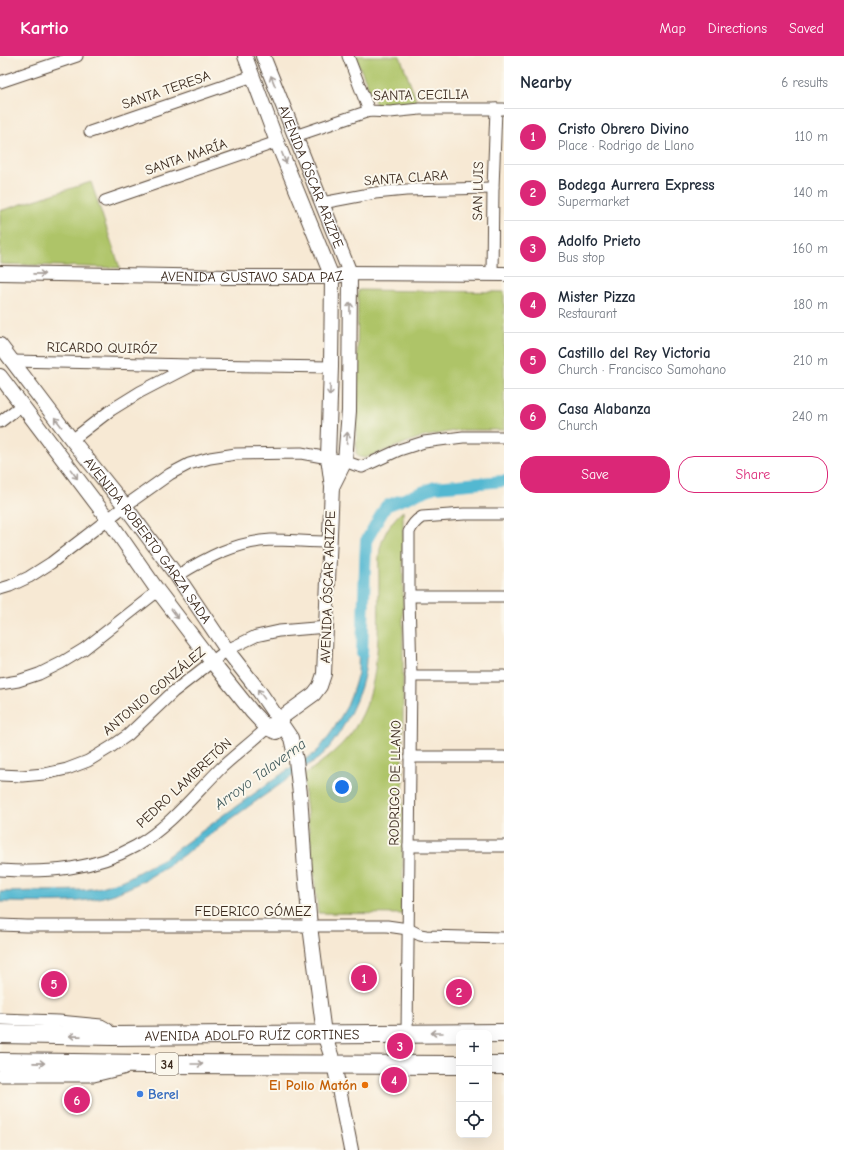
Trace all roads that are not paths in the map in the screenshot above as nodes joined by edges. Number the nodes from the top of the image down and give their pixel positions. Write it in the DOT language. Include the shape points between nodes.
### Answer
graph roads {
  1 [pos="77,56"];
  2 [pos="245,56"];
  3 [pos="263,56"];
  4 [pos="348,56"];
  5 [pos="253,76"];
  6 [pos="0,82"];
  7 [pos="500,109"];
  8 [pos="369,111"];
  9 [pos="90,132"];
  10 [pos="295,136"];
  11 [pos="278,142"];
  12 [pos="493,188"];
  13 [pos="105,201"];
  14 [pos="322,203"];
  15 [pos="0,273"];
  16 [pos="350,273"];
  17 [pos="498,274"];
  18 [pos="332,277"];
  19 [pos="0,344"];
  20 [pos="13,361"];
  21 [pos="191,365"];
  22 [pos="331,367"];
  23 [pos="0,376"];
  24 [pos="22,405"];
  25 [pos="0,422"];
  26 [pos="504,437"];
  27 [pos="72,440"];
  28 [pos="328,457"];
  29 [pos="346,461"];
  30 [pos="332,487"];
  31 [pos="125,506"];
  32 [pos="504,514"];
  33 [pos="108,519"];
  34 [pos="329,542"];
  35 [pos="177,576"];
  36 [pos="0,589"];
  37 [pos="158,591"];
  38 [pos="409,596"];
  39 [pos="504,596"];
  40 [pos="327,627"];
  41 [pos="228,650"];
  42 [pos="212,662"];
  43 [pos="411,676"];
  44 [pos="504,676"];
  45 [pos="0,684"];
  46 [pos="279,720"];
  47 [pos="267,728"];
  48 [pos="291,738"];
  49 [pos="410,757"];
  50 [pos="504,757"];
  51 [pos="0,775"];
  52 [pos="409,846"];
  53 [pos="504,846"];
  54 [pos="0,870"];
  55 [pos="0,925"];
  56 [pos="310,926"];
  57 [pos="408,928"];
  58 [pos="504,938"];
  59 [pos="0,1019"];
  60 [pos="407,1033"];
  61 [pos="504,1033"];
  62 [pos="0,1034"];
  63 [pos="324,1034"];
  64 [pos="112,1036"];
  65 [pos="0,1062"];
  66 [pos="145,1064"];
  67 [pos="334,1064"];
  68 [pos="456,1065"];
  69 [pos="492,1065"];
  70 [pos="504,1065"];
  71 [pos="0,1076"];
  72 [pos="351,1150"];
  1 -- 6 [label="street"];
  2 -- 5 [label="street, AVENIDA ÓSCAR ARIZPE"];
  10 -- 3 [label="street, AVENIDA ÓSCAR ARIZPE, one-way"];
  4 -- 8 [label="street"];
  5 -- 9 [label="street, SANTA TERESA"];
  5 -- 11 [label="street, AVENIDA ÓSCAR ARIZPE"];
  7 -- 8 [label="street, SANTA CECILIA"];
  7 -- 12 [label="street, SAN LUIS"];
  8 -- 10 [label="street, SANTA CECILIA"];
  10 -- 14 [label="street, AVENIDA ÓSCAR ARIZPE"];
  11 -- 13 [label="street, SANTA MARÍA"];
  11 -- 18 [label="street, AVENIDA ÓSCAR ARIZPE, one-way"];
  12 -- 14 [label="street, SANTA CLARA" via="406,190"];
  12 -- 17 [label="street, SAN LUIS"];
  14 -- 16 [label="street, AVENIDA ÓSCAR ARIZPE"];
  15 -- 18 [label="street, AVENIDA GUSTAVO SADA PAZ, one-way"];
  16 -- 17 [label="street, AVENIDA GUSTAVO SADA PAZ"];
  16 -- 18 [label="street, AVENIDA GUSTAVO SADA PAZ"];
  29 -- 16 [label="street, AVENIDA ÓSCAR ARIZPE, one-way"];
  18 -- 22 [label="street, AVENIDA ÓSCAR ARIZPE"];
  19 -- 20 [label="street, AVENIDA ROBERTO GARZA SADA"];
  20 -- 21 [label="street, RICARDO QUIRÓZ"];
  27 -- 20 [label="street, AVENIDA ROBERTO GARZA SADA, one-way"];
  21 -- 22 [label="street, RICARDO QUIRÓZ"];
  21 -- 27 [label="street, RICARDO QUIRÓZ" via="111,410"];
  22 -- 28 [label="street, AVENIDA ÓSCAR ARIZPE, one-way"];
  23 -- 24 [label="street, AVENIDA ROBERTO GARZA SADA"];
  24 -- 25 [label="street"];
  24 -- 33 [label="street, AVENIDA ROBERTO GARZA SADA, one-way"];
  26 -- 29 [label="street" via="463,437 424,442 362,467"];
  27 -- 31 [label="street, AVENIDA ROBERTO GARZA SADA"];
  28 -- 29 [label="street"];
  28 -- 30 [label="street, AVENIDA ÓSCAR ARIZPE"];
  28 -- 31 [label="street" via="301,453 236,454 210,458 189,464 170,474"];
  29 -- 30 [label="street, AVENIDA ÓSCAR ARIZPE"];
  30 -- 34 [label="street, AVENIDA ÓSCAR ARIZPE"];
  31 -- 33 [label="street"];
  31 -- 35 [label="street, AVENIDA ROBERTO GARZA SADA"];
  32 -- 38 [label="street, RODRIGO DE LLANO" via="464,514 422,517 416,520 409,532"];
  33 -- 36 [label="street" via="51,563 29,577"];
  33 -- 37 [label="street, AVENIDA ROBERTO GARZA SADA"];
  34 -- 35 [label="street" via="251,542 205,559"];
  34 -- 40 [label="street, AVENIDA ÓSCAR ARIZPE"];
  35 -- 41 [label="street, AVENIDA ROBERTO GARZA SADA"];
  37 -- 42 [label="street, AVENIDA ROBERTO GARZA SADA, one-way"];
  37 -- 45 [label="street" via="62,663 39,674"];
  38 -- 39 [label="street"];
  38 -- 43 [label="street, RODRIGO DE LLANO"];
  40 -- 41 [label="street, ANTONIO GONZÁLEZ" via="279,631 256,636"];
  40 -- 46 [label="street, AVENIDA ÓSCAR ARIZPE" via="324,674 320,686 305,702"];
  41 -- 42 [label="street, ANTONIO GONZÁLEZ"];
  46 -- 41 [label="street, AVENIDA ROBERTO GARZA SADA, one-way"];
  42 -- 47 [label="street, AVENIDA ROBERTO GARZA SADA"];
  42 -- 51 [label="street, ANTONIO GONZÁLEZ" via="173,692 128,735 88,762 44,774"];
  43 -- 44 [label="street"];
  43 -- 49 [label="street, RODRIGO DE LLANO"];
  46 -- 47 [label="street"];
  46 -- 48 [label="street, AVENIDA ROBERTO GARZA SADA"];
  47 -- 48 [label="street, AVENIDA ROBERTO GARZA SADA"];
  47 -- 54 [label="street, PEDRO LAMBRETÓN" via="221,768 160,830 136,846 89,865 54,871"];
  48 -- 56 [label="street, AVENIDA ROBERTO GARZA SADA" via="300,794"];
  49 -- 50 [label="street"];
  49 -- 52 [label="street, RODRIGO DE LLANO"];
  52 -- 53 [label="street"];
  52 -- 57 [label="street, RODRIGO DE LLANO"];
  55 -- 56 [label="street, FEDERICO GÓMEZ"];
  56 -- 57 [label="street, FEDERICO GÓMEZ"];
  56 -- 63 [label="street, AVENIDA ROBERTO GARZA SADA"];
  57 -- 58 [label="street, FEDERICO GÓMEZ" via="426,936"];
  57 -- 60 [label="street, RODRIGO DE LLANO"];
  59 -- 64 [label="street" via="101,1025 110,1031"];
  61 -- 60 [label="main road, AVENIDA ADOLFO RUÍZ CORTINES / 34, one-way"];
  60 -- 63 [label="main road, AVENIDA ADOLFO RUÍZ CORTINES / 34"];
  64 -- 62 [label="main road, AVENIDA ADOLFO RUÍZ CORTINES / 34, one-way"];
  63 -- 64 [label="main road, AVENIDA ADOLFO RUÍZ CORTINES / 34"];
  63 -- 67 [label="street, AVENIDA ROBERTO GARZA SADA"];
  65 -- 66 [label="main road, AVENIDA ADOLFO RUÍZ CORTINES / 34, one-way"];
  66 -- 67 [label="main road, AVENIDA ADOLFO RUÍZ CORTINES / 34, one-way"];
  66 -- 71 [label="street" via="94,1076"];
  67 -- 68 [label="main road, AVENIDA ADOLFO RUÍZ CORTINES / 34"];
  67 -- 72 [label="street, AVENIDA ROBERTO GARZA SADA"];
  69 -- 70 [label="main road"];
}
